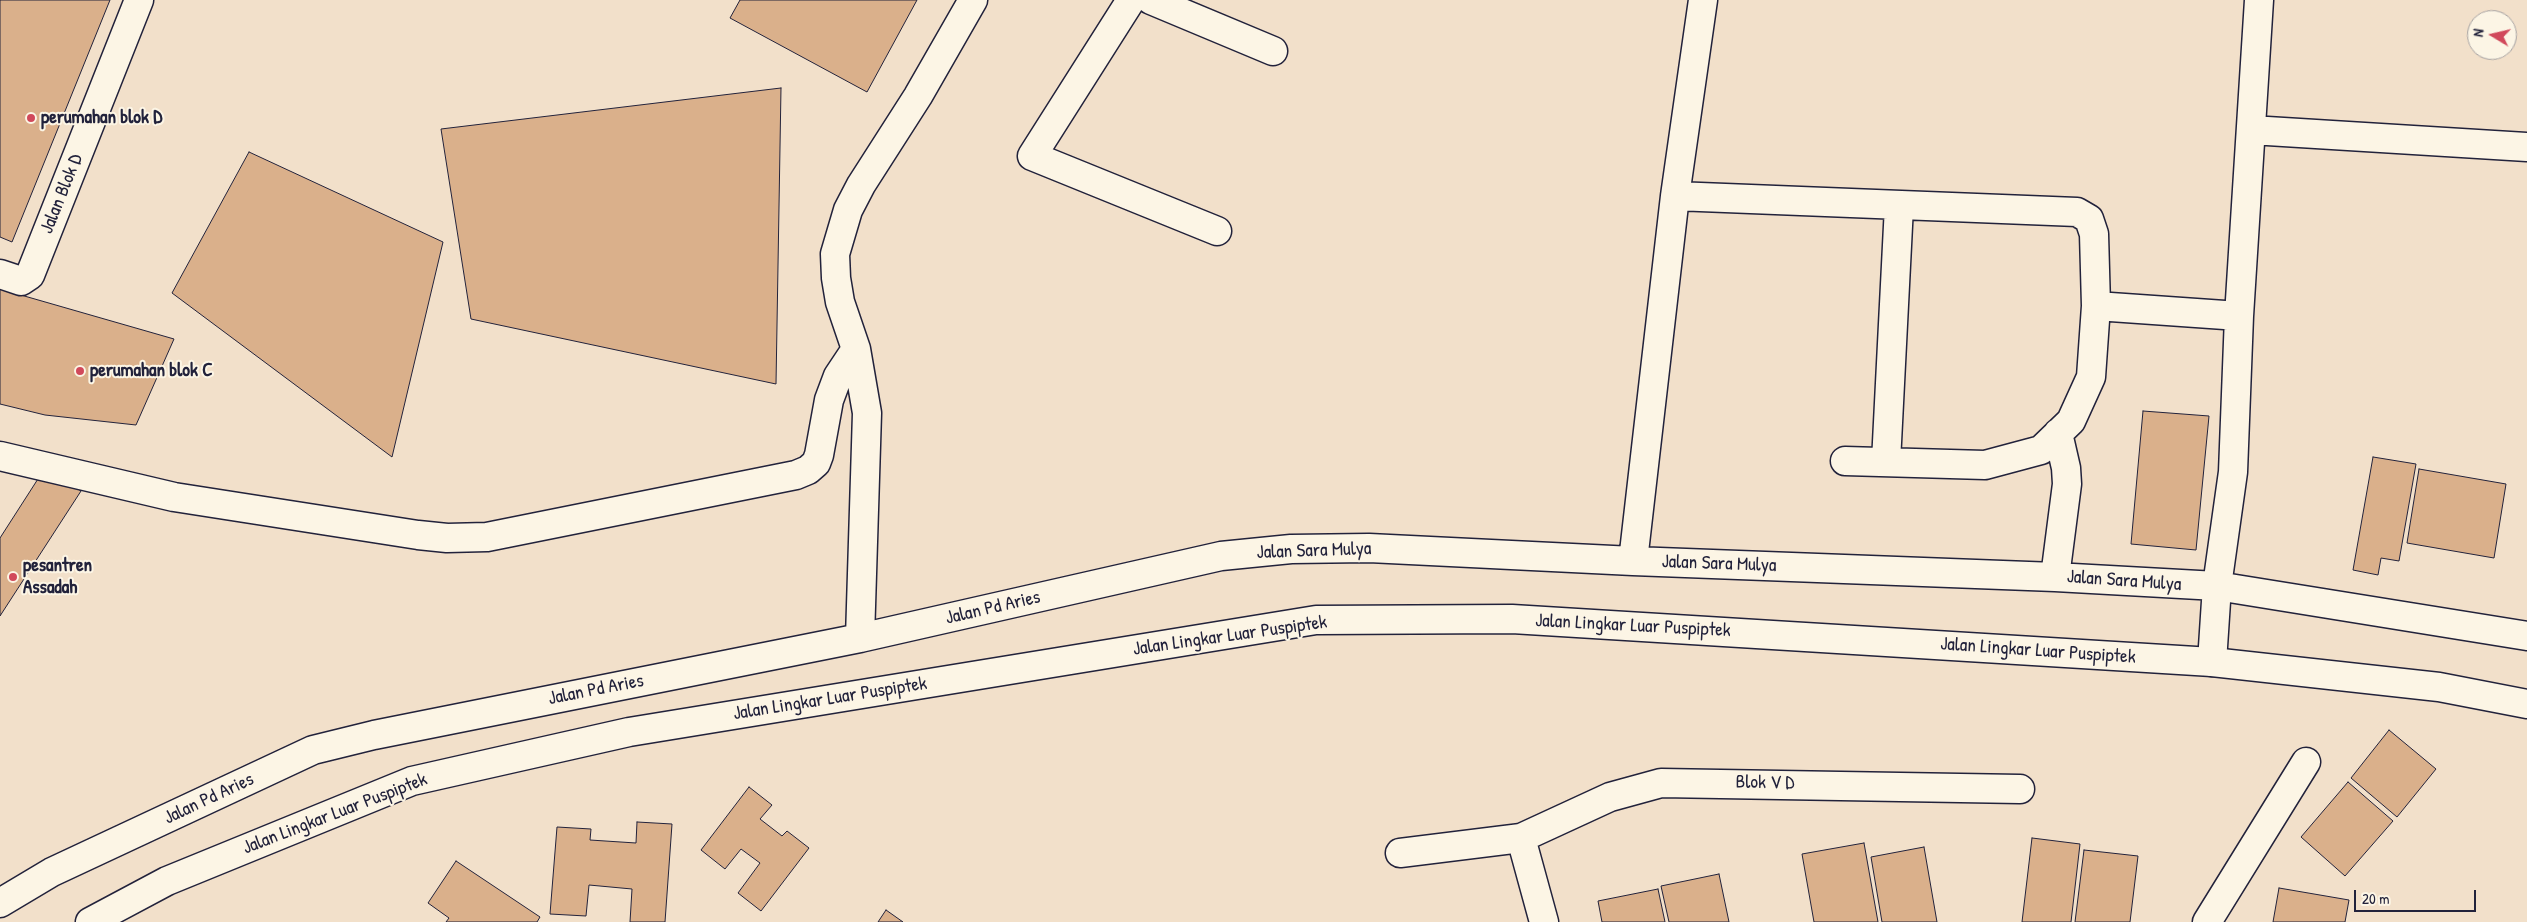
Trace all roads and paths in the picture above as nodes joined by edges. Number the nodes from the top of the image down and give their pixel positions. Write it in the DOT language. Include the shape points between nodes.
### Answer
graph roads {
  1 [pos="139,0"];
  2 [pos="973,0"];
  3 [pos="1131,0"];
  4 [pos="1151,0"];
  5 [pos="1703,0"];
  6 [pos="2259,0"];
  7 [pos="1273,51"];
  8 [pos="2251,130"];
  9 [pos="2527,147"];
  10 [pos="1675,196"];
  11 [pos="1900,206"];
  12 [pos="1217,231"];
  13 [pos="0,274"];
  14 [pos="2096,306"];
  15 [pos="2239,316"];
  16 [pos="856,349"];
  17 [pos="2058,433"];
  18 [pos="0,456"];
  19 [pos="1845,461"];
  20 [pos="1886,462"];
  21 [pos="1221,556"];
  22 [pos="1632,561"];
  23 [pos="2055,576"];
  24 [pos="2218,586"];
  25 [pos="2527,636"];
  26 [pos="860,638"];
  27 [pos="2212,662"];
  28 [pos="2527,704"];
  29 [pos="2306,762"];
  30 [pos="2020,789"];
  31 [pos="1521,838"];
  32 [pos="1400,853"];
  33 [pos="0,903"];
  34 [pos="90,922"];
  35 [pos="1544,922"];
  36 [pos="2207,922"];
  1 -- 13 [label="street, Jalan Blok D" via="30,275 21,280"];
  2 -- 16 [label="street" via="848,210 835,254 836,278 840,302"];
  3 -- 12 [label="street" via="1032,156"];
  4 -- 7 [label="street"];
  5 -- 10 [label="street"];
  6 -- 8 [label="street"];
  8 -- 9 [label="street"];
  8 -- 15 [label="street"];
  10 -- 11 [label="street"];
  10 -- 22 [label="street"];
  11 -- 14 [label="street" via="2077,212 2089,219 2094,234"];
  11 -- 20 [label="street"];
  14 -- 15 [label="street"];
  14 -- 17 [label="street" via="2091,377 2071,421"];
  15 -- 24 [label="street" via="2233,472"];
  16 -- 18 [label="street" via="838,376 819,455 808,470 487,537 418,535 174,497"];
  16 -- 26 [label="street" via="866,413"];
  17 -- 20 [label="street" via="2041,450 1985,465"];
  17 -- 23 [label="street" via="2067,484"];
  19 -- 20 [label="street"];
  21 -- 22 [label="street, Jalan Sara Mulya" via="1290,549 1369,548"];
  21 -- 26 [label="street, Jalan Pd Aries"];
  22 -- 23 [label="street, Jalan Sara Mulya"];
  23 -- 24 [label="street, Jalan Sara Mulya"];
  24 -- 25 [label="street, Jalan Sara Mulya"];
  24 -- 27 [label="street"];
  26 -- 33 [label="street, Jalan Pd Aries" via="374,735 314,750 52,872"];
  27 -- 28 [label="street, Jalan Lingkar Luar Puspiptek" via="2439,687"];
  27 -- 34 [label="street, Jalan Lingkar Luar Puspiptek" via="1512,619 1316,620 629,732 412,781 167,881"];
  29 -- 36 [label="street"];
  30 -- 31 [label="street, Blok V D" via="1661,783 1610,796"];
  31 -- 32 [label="street, Blok V D"];
  31 -- 35 [label="street"];
}
